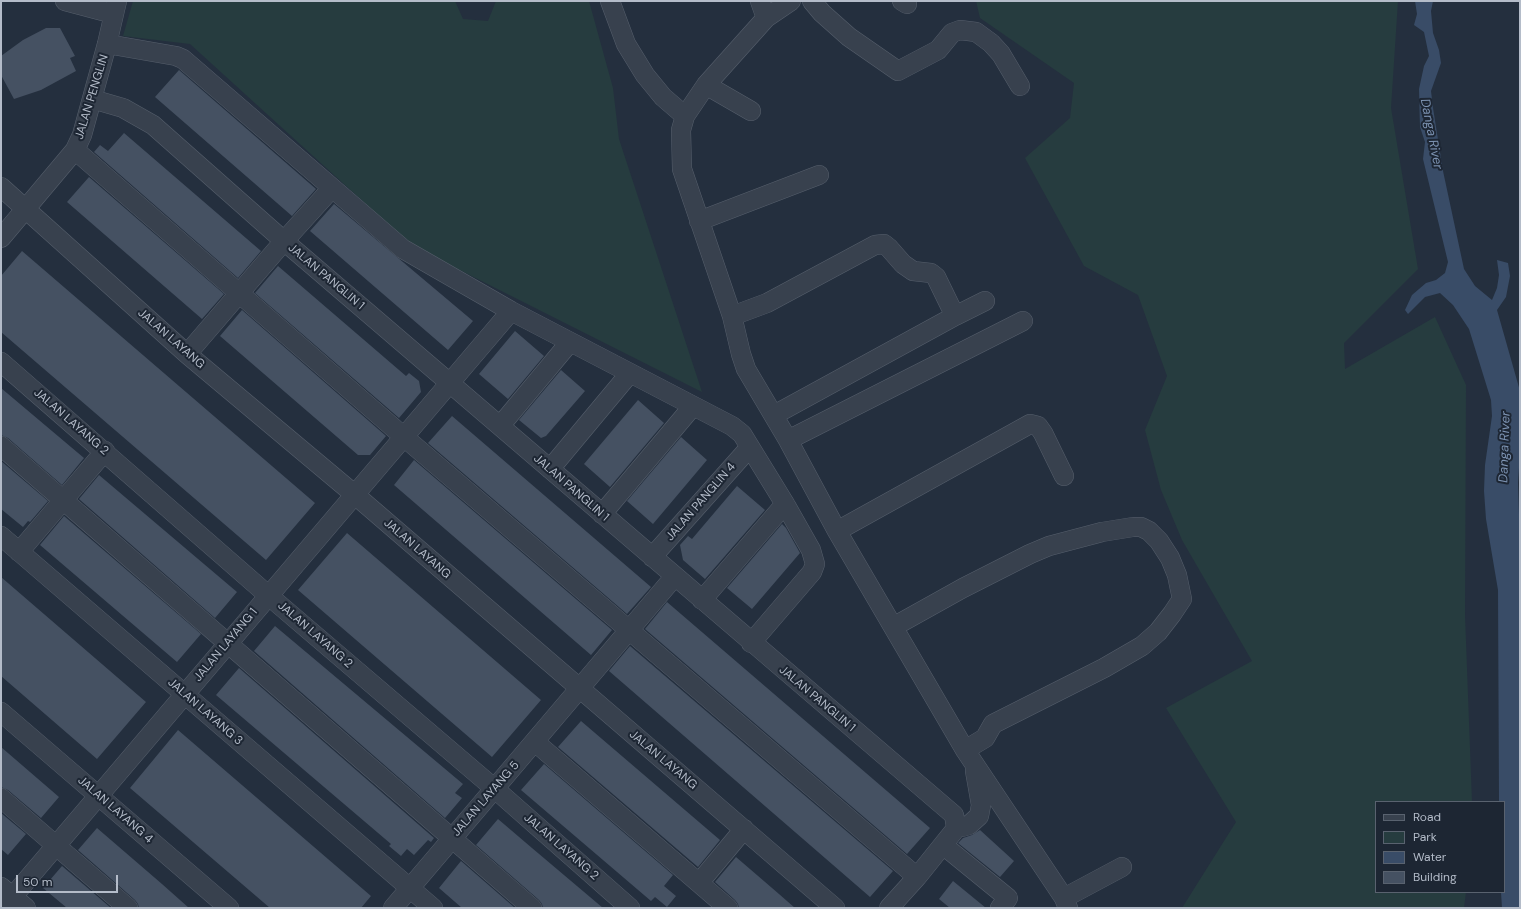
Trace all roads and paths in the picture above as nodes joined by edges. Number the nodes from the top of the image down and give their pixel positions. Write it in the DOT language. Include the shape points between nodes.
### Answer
graph roads {
  1 [pos="65,1"];
  2 [pos="610,1"];
  3 [pos="791,1"];
  4 [pos="812,1"];
  5 [pos="115,7"];
  6 [pos="762,9"];
  7 [pos="107,44"];
  8 [pos="706,86"];
  9 [pos="1020,86"];
  10 [pos="92,99"];
  11 [pos="750,112"];
  12 [pos="685,116"];
  13 [pos="75,150"];
  14 [pos="819,175"];
  15 [pos="1,187"];
  16 [pos="332,188"];
  17 [pos="26,209"];
  18 [pos="699,221"];
  19 [pos="1,238"];
  20 [pos="284,241"];
  21 [pos="240,293"];
  22 [pos="985,301"];
  23 [pos="511,311"];
  24 [pos="732,316"];
  25 [pos="955,316"];
  26 [pos="1023,321"];
  27 [pos="570,342"];
  28 [pos="188,354"];
  29 [pos="1,362"];
  30 [pos="630,373"];
  31 [pos="450,382"];
  32 [pos="693,406"];
  33 [pos="774,415"];
  34 [pos="500,426"];
  35 [pos="404,437"];
  36 [pos="788,440"];
  37 [pos="1,446"];
  38 [pos="750,447"];
  39 [pos="105,451"];
  40 [pos="550,469"];
  41 [pos="1064,476"];
  42 [pos="354,494"];
  43 [pos="63,500"];
  44 [pos="786,504"];
  45 [pos="602,514"];
  46 [pos="837,531"];
  47 [pos="1,536"];
  48 [pos="19,552"];
  49 [pos="652,557"];
  50 [pos="675,576"];
  51 [pos="268,596"];
  52 [pos="702,600"];
  53 [pos="893,627"];
  54 [pos="630,630"];
  55 [pos="751,643"];
  56 [pos="227,644"];
  57 [pos="579,689"];
  58 [pos="185,694"];
  59 [pos="1,712"];
  60 [pos="535,742"];
  61 [pos="969,757"];
  62 [pos="495,789"];
  63 [pos="99,796"];
  64 [pos="1,798"];
  65 [pos="956,827"];
  66 [pos="744,829"];
  67 [pos="452,839"];
  68 [pos="943,845"];
  69 [pos="56,846"];
  70 [pos="1122,867"];
  71 [pos="917,877"];
  72 [pos="699,883"];
  73 [pos="410,888"];
  74 [pos="11,900"];
  75 [pos="1066,903"];
  76 [pos="623,906"];
  77 [pos="896,906"];
  78 [pos="128,908"];
  79 [pos="230,908"];
  80 [pos="393,908"];
  81 [pos="433,908"];
  82 [pos="532,908"];
  83 [pos="728,908"];
  84 [pos="835,908"];
  85 [pos="1000,908"];
  1 -- 5 [label="street"];
  2 -- 12 [label="street" via="626,44 645,75 663,97"];
  3 -- 6 [label="street"];
  4 -- 9 [label="street" via="849,37 898,71 938,50 952,33 960,30 976,32 992,43 1001,54"];
  5 -- 7 [label="street, JALAN PENGLIN"];
  6 -- 8 [label="street"];
  7 -- 10 [label="street, JALAN PENGLIN"];
  7 -- 16 [label="street" via="184,59"];
  8 -- 11 [label="street"];
  8 -- 12 [label="street"];
  10 -- 13 [label="street, JALAN PENGLIN"];
  10 -- 20 [label="street, JALAN PANGLIN 1" via="123,108 153,124"];
  12 -- 18 [label="street" via="681,130 682,169"];
  13 -- 17 [label="street, JALAN PENGLIN"];
  13 -- 21 [label="street"];
  14 -- 18 [label="street"];
  15 -- 17 [label="street, JALAN LAYANG"];
  16 -- 20 [label="street"];
  16 -- 23 [label="street" via="403,249"];
  17 -- 19 [label="street, JALAN PENGLIN"];
  17 -- 28 [label="street, JALAN LAYANG"];
  18 -- 24 [label="street"];
  20 -- 21 [label="street"];
  20 -- 31 [label="street, JALAN PANGLIN 1"];
  21 -- 28 [label="street"];
  21 -- 35 [label="street"];
  22 -- 25 [label="street"];
  23 -- 27 [label="street"];
  23 -- 31 [label="street, JALAN LAYANG 1"];
  24 -- 25 [label="street" via="767,303 875,245 884,244 913,271 931,273 936,277"];
  24 -- 33 [label="street" via="746,369"];
  25 -- 33 [label="street"];
  26 -- 36 [label="street"];
  27 -- 30 [label="street"];
  27 -- 34 [label="street"];
  28 -- 42 [label="street, JALAN LAYANG"];
  29 -- 39 [label="street, JALAN LAYANG 2"];
  30 -- 32 [label="street"];
  30 -- 40 [label="street"];
  31 -- 34 [label="street, JALAN PANGLIN 1"];
  31 -- 35 [label="street, JALAN LAYANG 1"];
  32 -- 38 [label="street" via="732,426 742,434"];
  32 -- 45 [label="street"];
  33 -- 36 [label="street"];
  34 -- 40 [label="street, JALAN PANGLIN 1"];
  35 -- 42 [label="street, JALAN LAYANG 1"];
  35 -- 54 [label="street"];
  36 -- 46 [label="street"];
  37 -- 43 [label="street"];
  38 -- 44 [label="street"];
  38 -- 49 [label="street, JALAN PANGLIN 4"];
  39 -- 43 [label="street"];
  39 -- 51 [label="street, JALAN LAYANG 2"];
  40 -- 45 [label="street, JALAN PANGLIN 1"];
  41 -- 46 [label="street" via="1043,433 1038,426 1030,424"];
  42 -- 51 [label="street, JALAN LAYANG 1"];
  42 -- 57 [label="street, JALAN LAYANG"];
  43 -- 48 [label="street"];
  43 -- 56 [label="street"];
  44 -- 52 [label="street"];
  44 -- 55 [label="street" via="812,550 815,564 812,572"];
  45 -- 49 [label="street, JALAN PANGLIN 1"];
  46 -- 53 [label="street"];
  47 -- 48 [label="street, JALAN LAYANG 3"];
  48 -- 58 [label="street, JALAN LAYANG 3"];
  49 -- 50 [label="street, JALAN PANGLIN 1"];
  50 -- 52 [label="street, JALAN PANGLIN 1"];
  50 -- 54 [label="street, JALAN LAYANG 5"];
  51 -- 56 [label="street, JALAN LAYANG 1"];
  51 -- 62 [label="street, JALAN LAYANG 2"];
  52 -- 55 [label="street, JALAN PANGLIN 1"];
  53 -- 61 [label="street"];
  53 -- 61 [label="street" via="1030,554 1049,546 1102,532 1133,527 1149,531 1170,558 1182,599 1158,632 1142,646 1104,668 993,724"];
  54 -- 57 [label="street, JALAN LAYANG 5"];
  54 -- 71 [label="street"];
  55 -- 65 [label="street, JALAN PANGLIN 1" via="954,815"];
  56 -- 58 [label="street, JALAN LAYANG 1"];
  56 -- 67 [label="street"];
  57 -- 60 [label="street, JALAN LAYANG 5"];
  57 -- 66 [label="street, JALAN LAYANG"];
  58 -- 63 [label="street, JALAN LAYANG 1"];
  58 -- 73 [label="street, JALAN LAYANG 3"];
  59 -- 63 [label="street, JALAN LAYANG 4"];
  60 -- 62 [label="street, JALAN LAYANG 5"];
  60 -- 72 [label="street"];
  61 -- 65 [label="street" via="981,805 979,816 969,825"];
  61 -- 75 [label="street"];
  62 -- 67 [label="street, JALAN LAYANG 5"];
  62 -- 76 [label="street, JALAN LAYANG 2"];
  63 -- 69 [label="street, JALAN LAYANG 1"];
  63 -- 79 [label="street, JALAN LAYANG 4"];
  64 -- 69 [label="street"];
  65 -- 68 [label="street"];
  66 -- 72 [label="street"];
  66 -- 84 [label="street, JALAN LAYANG"];
  67 -- 73 [label="street, JALAN LAYANG 5"];
  67 -- 82 [label="street"];
  68 -- 71 [label="street"];
  68 -- 85 [label="street" via="1008,898"];
  69 -- 74 [label="street, JALAN LAYANG 1"];
  69 -- 78 [label="street"];
  70 -- 75 [label="street"];
  71 -- 77 [label="street"];
  72 -- 83 [label="street"];
  73 -- 80 [label="street, JALAN LAYANG 5"];
  73 -- 81 [label="street, JALAN LAYANG 3"];
}
